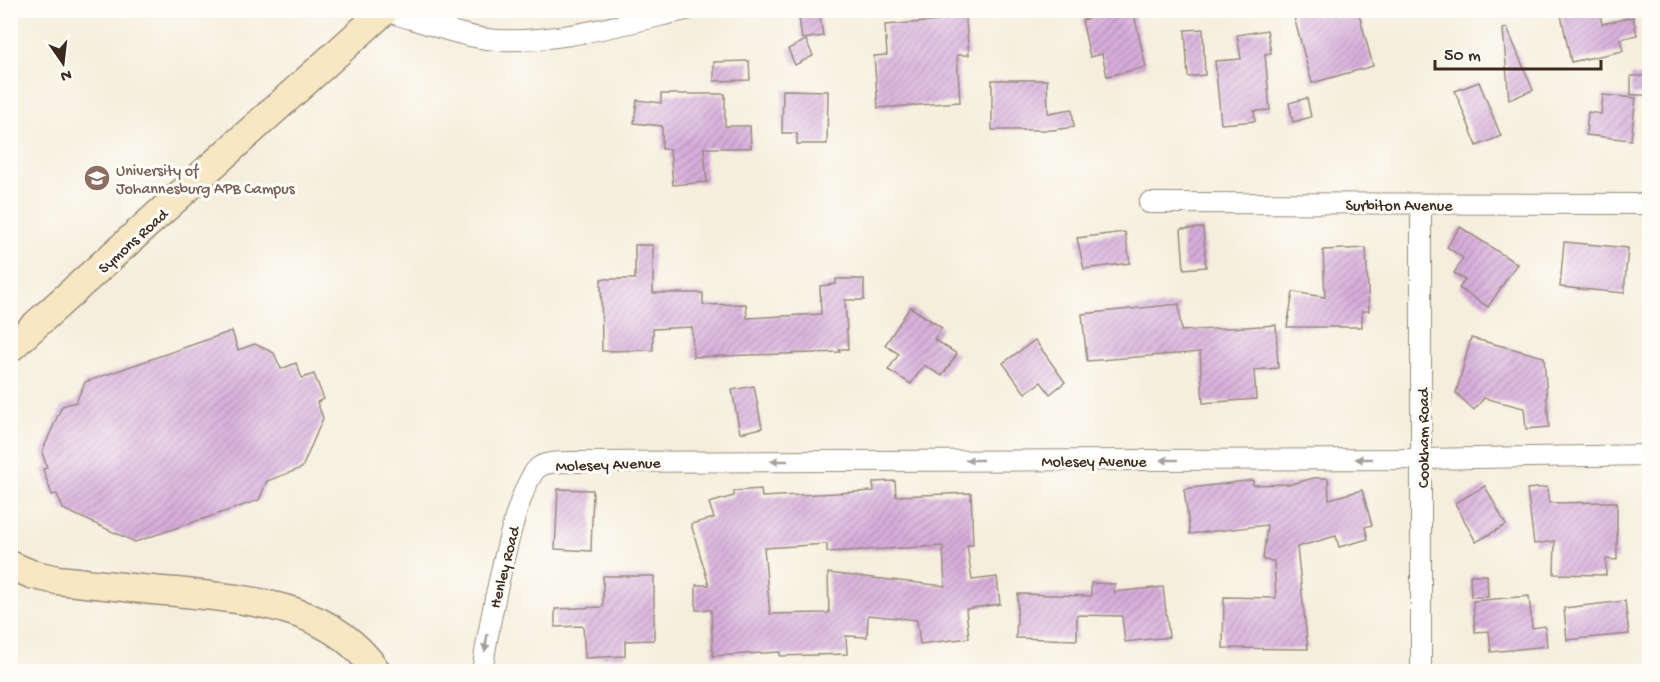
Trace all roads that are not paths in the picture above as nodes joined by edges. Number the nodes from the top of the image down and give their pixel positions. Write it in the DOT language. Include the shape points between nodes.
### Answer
graph roads {
  1 [pos="687,10"];
  2 [pos="385,11"];
  3 [pos="1149,203"];
  4 [pos="1421,204"];
  5 [pos="1650,204"];
  6 [pos="10,348"];
  7 [pos="1650,455"];
  8 [pos="1423,459"];
  9 [pos="538,467"];
  10 [pos="10,565"];
  11 [pos="377,672"];
  12 [pos="482,672"];
  13 [pos="1421,672"];
  1 -- 2 [label="street" via="611,27 511,40 485,39"];
  2 -- 6 [label="main road, Symons Road"];
  3 -- 4 [label="street, Surbiton Avenue"];
  4 -- 5 [label="street, Surbiton Avenue"];
  4 -- 8 [label="street, Cookham Road"];
  7 -- 8 [label="street, Molesey Avenue"];
  8 -- 9 [label="street, Molesey Avenue, one-way" via="576,462"];
  8 -- 13 [label="street, Cookham Road"];
  9 -- 12 [label="street, Henley Road, one-way" via="516,516"];
  10 -- 11 [label="main road" via="57,580 244,599 277,606 307,615 345,636"];
}
